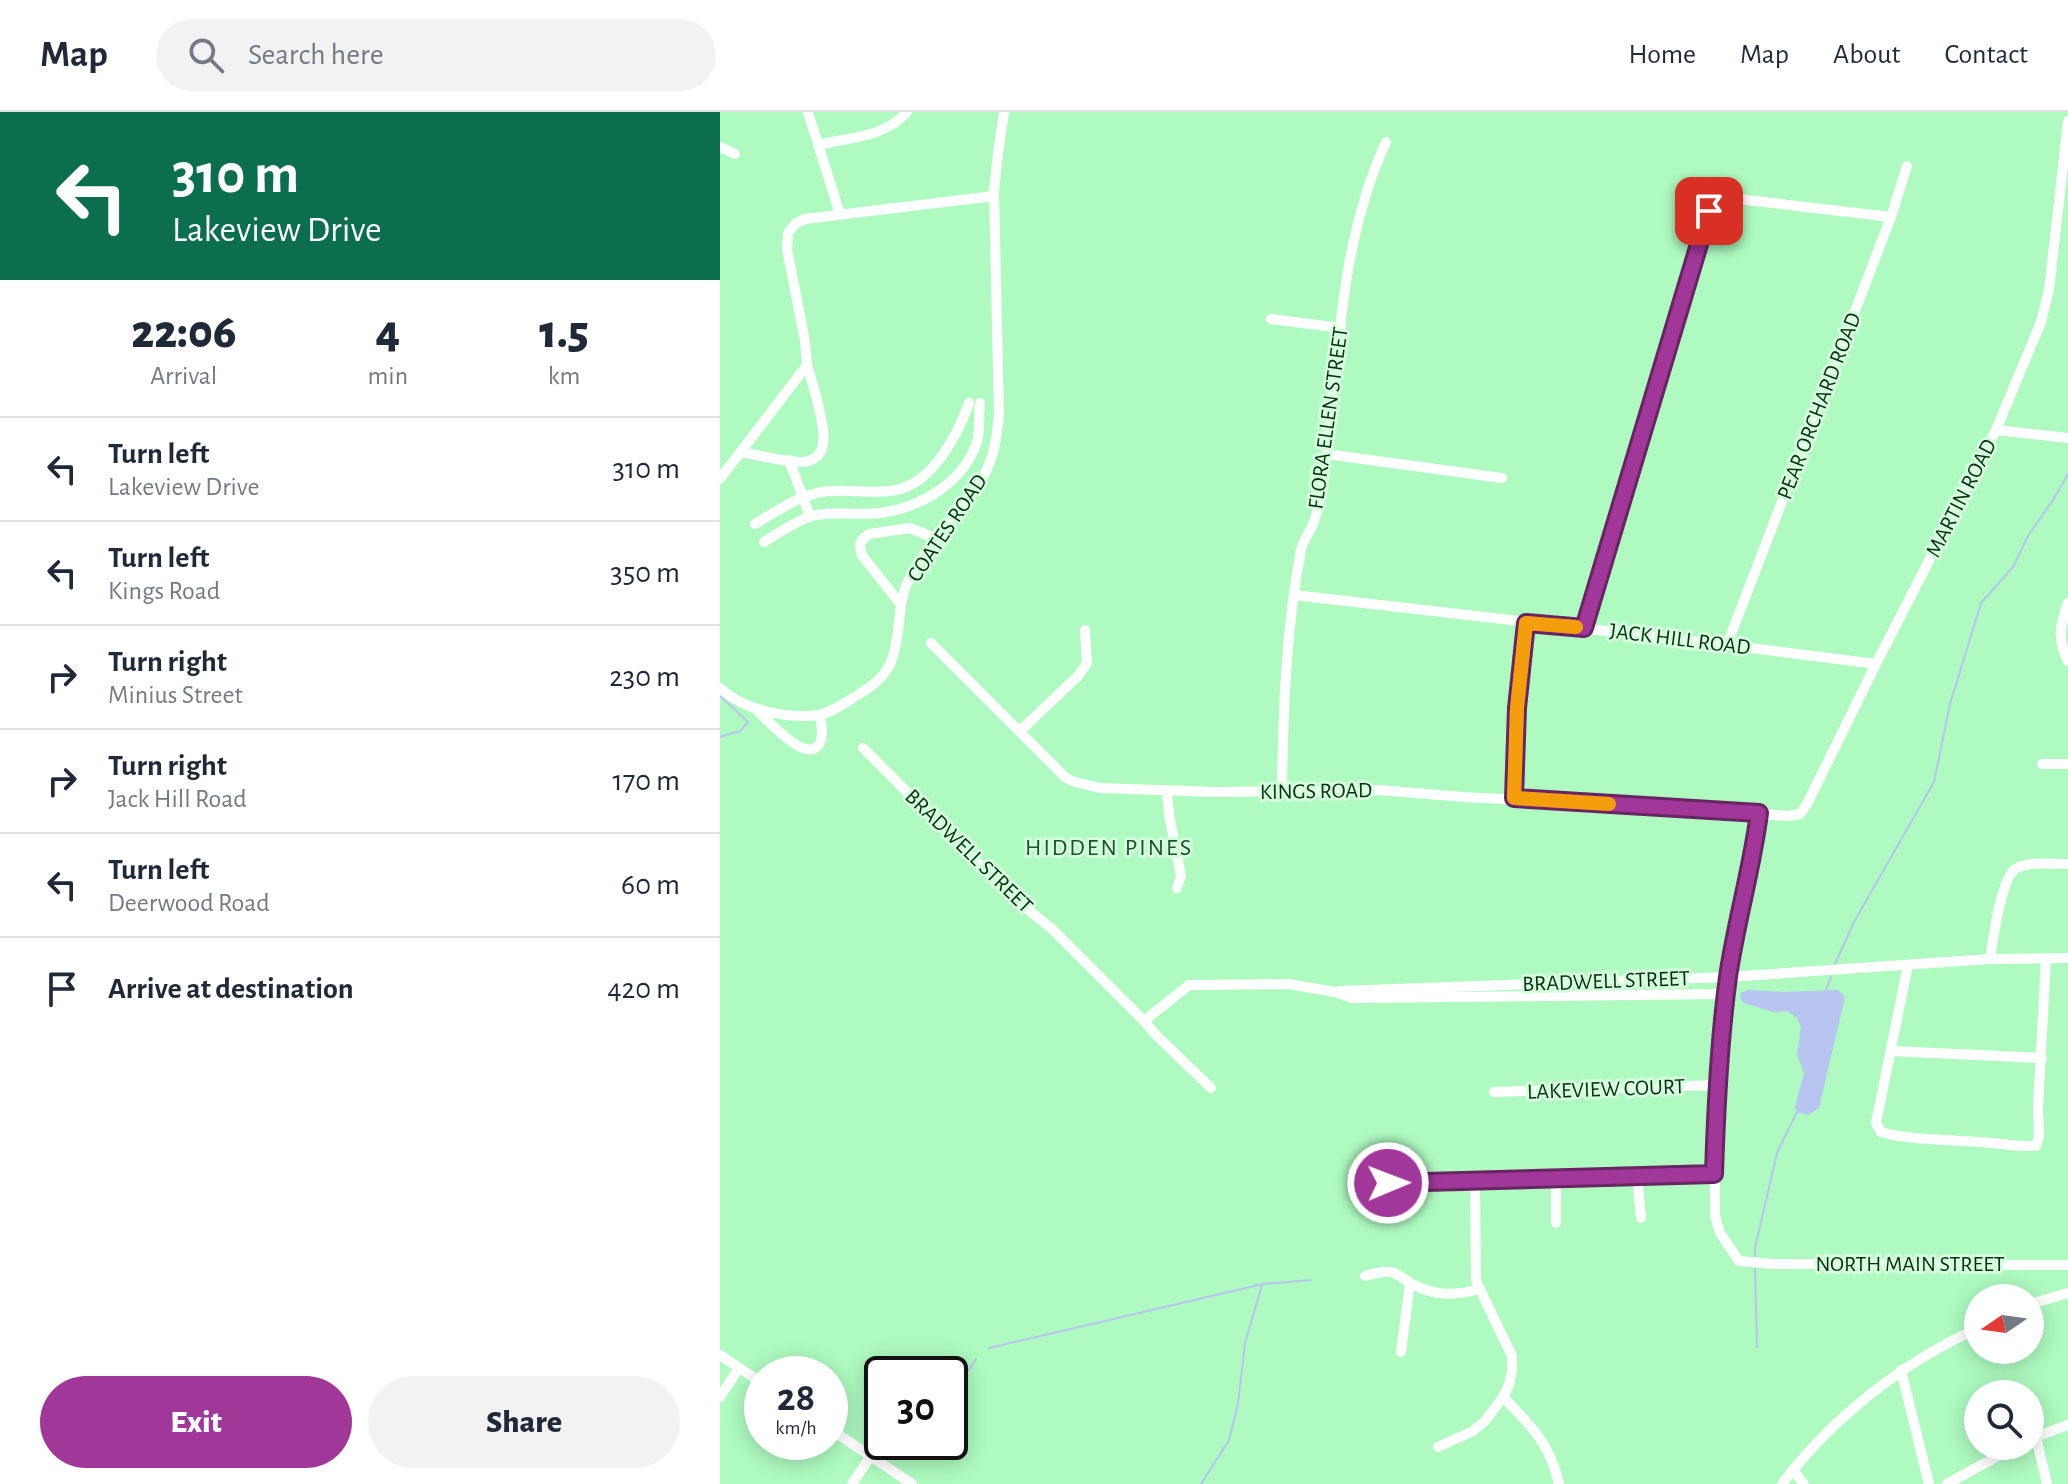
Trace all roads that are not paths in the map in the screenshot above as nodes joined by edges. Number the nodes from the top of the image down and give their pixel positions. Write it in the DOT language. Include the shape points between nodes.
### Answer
graph roads {
  1 [pos="808,112"];
  2 [pos="907,112"];
  3 [pos="1004,112"];
  4 [pos="2068,121"];
  5 [pos="1386,142"];
  6 [pos="818,145"];
  7 [pos="720,147"];
  8 [pos="735,154"];
  9 [pos="1907,166"];
  10 [pos="994,196"];
  11 [pos="840,214"];
  12 [pos="1891,217"];
  13 [pos="1271,319"];
  14 [pos="1341,328"];
  15 [pos="807,365"];
  16 [pos="1996,430"];
  17 [pos="2068,438"];
  18 [pos="740,452"];
  19 [pos="1326,454"];
  20 [pos="789,460"];
  21 [pos="1502,478"];
  22 [pos="720,479"];
  23 [pos="803,497"];
  24 [pos="810,516"];
  25 [pos="755,524"];
  26 [pos="937,539"];
  27 [pos="764,542"];
  28 [pos="1294,595"];
  29 [pos="2068,603"];
  30 [pos="901,605"];
  31 [pos="1526,623"];
  32 [pos="1584,628"];
  33 [pos="1085,630"];
  34 [pos="931,643"];
  35 [pos="1727,645"];
  36 [pos="2068,661"];
  37 [pos="1876,664"];
  38 [pos="720,688"];
  39 [pos="755,708"];
  40 [pos="820,715"];
  41 [pos="1020,731"];
  42 [pos="863,748"];
  43 [pos="2042,764"];
  44 [pos="2068,764"];
  45 [pos="1167,791"];
  46 [pos="1282,791"];
  47 [pos="1514,798"];
  48 [pos="1759,813"];
  49 [pos="2068,864"];
  50 [pos="1177,888"];
  51 [pos="2068,958"];
  52 [pos="1990,959"];
  53 [pos="2046,959"];
  54 [pos="1908,965"];
  55 [pos="1728,977"];
  56 [pos="1335,992"];
  57 [pos="1727,994"];
  58 [pos="1144,1021"];
  59 [pos="1891,1051"];
  60 [pos="2042,1058"];
  61 [pos="1718,1085"];
  62 [pos="1211,1088"];
  63 [pos="1494,1092"];
  64 [pos="1714,1174"];
  65 [pos="1637,1176"];
  66 [pos="1556,1179"];
  67 [pos="1475,1181"];
  68 [pos="1359,1184"];
  69 [pos="1641,1218"];
  70 [pos="1556,1223"];
  71 [pos="2068,1265"];
  72 [pos="1365,1276"];
  73 [pos="1410,1283"];
  74 [pos="1479,1289"];
  75 [pos="2068,1293"];
  76 [pos="2044,1300"];
  77 [pos="1964,1336"];
  78 [pos="1401,1352"];
  79 [pos="720,1355"];
  80 [pos="739,1368"];
  81 [pos="1901,1370"];
  82 [pos="744,1371"];
  83 [pos="720,1397"];
  84 [pos="1503,1397"];
  85 [pos="2068,1425"];
  86 [pos="2044,1434"];
  87 [pos="1438,1447"];
  88 [pos="868,1460"];
  89 [pos="875,1460"];
  90 [pos="1991,1460"];
  91 [pos="2040,1460"];
  92 [pos="1793,1470"];
  93 [pos="852,1484"];
  94 [pos="912,1484"];
  95 [pos="1559,1484"];
  96 [pos="1782,1484"];
  97 [pos="1804,1484"];
  98 [pos="1929,1484"];
  99 [pos="1947,1484"];
  100 [pos="2047,1484"];
  1 -- 6 [label="street"];
  2 -- 6 [label="street" via="883,131"];
  3 -- 10 [label="street, COATES ROAD"];
  4 -- 16 [label="street, MARTIN ROAD" via="2049,290"];
  5 -- 14 [label="street, FLORA ELLEN STREET" via="1355,228"];
  6 -- 11 [label="street"];
  7 -- 8 [label="street"];
  9 -- 12 [label="street, PEAR ORCHARD ROAD"];
  10 -- 11 [label="street"];
  10 -- 26 [label="street, COATES ROAD" via="996,443 979,484"];
  11 -- 15 [label="street" via="805,219 788,233"];
  12 -- 32 [label="street" via="1714,200"];
  12 -- 35 [label="street, PEAR ORCHARD ROAD"];
  13 -- 14 [label="street"];
  14 -- 19 [label="street, FLORA ELLEN STREET"];
  15 -- 18 [label="street"];
  15 -- 20 [label="street" via="824,442 814,459"];
  16 -- 17 [label="street"];
  16 -- 37 [label="street, MARTIN ROAD"];
  18 -- 20 [label="street"];
  18 -- 22 [label="street"];
  19 -- 21 [label="street"];
  19 -- 28 [label="street, FLORA ELLEN STREET" via="1318,510 1302,546"];
  20 -- 23 [label="street"];
  23 -- 24 [label="street"];
  23 -- 24 [label="street" via="898,490 921,478 945,454 975,403 980,422 976,445 962,470 933,494 884,513"];
  23 -- 25 [label="street"];
  24 -- 27 [label="street"];
  26 -- 30 [label="street, COATES ROAD" via="909,578"];
  26 -- 30 [label="street" via="910,528 869,534 862,540 861,554"];
  28 -- 31 [label="street, JACK HILL ROAD"];
  28 -- 46 [label="street, FLORA ELLEN STREET"];
  29 -- 36 [label="street" via="2059,639"];
  30 -- 40 [label="street, COATES ROAD" via="899,633 884,675"];
  31 -- 32 [label="street, JACK HILL ROAD"];
  31 -- 47 [label="street"];
  32 -- 35 [label="street, JACK HILL ROAD"];
  33 -- 41 [label="street" via="1087,663"];
  34 -- 41 [label="street, KINGS ROAD"];
  35 -- 37 [label="street, JACK HILL ROAD"];
  37 -- 48 [label="street, MARTIN ROAD" via="1800,814"];
  38 -- 39 [label="street"];
  39 -- 40 [label="street"];
  39 -- 40 [label="street" via="783,736 805,748 819,743"];
  41 -- 45 [label="street, KINGS ROAD" via="1075,782"];
  42 -- 58 [label="street, BRADWELL STREET"];
  43 -- 44 [label="street"];
  45 -- 46 [label="street, KINGS ROAD"];
  45 -- 50 [label="street" via="1181,876"];
  46 -- 47 [label="street, KINGS ROAD"];
  47 -- 48 [label="street, KINGS ROAD"];
  48 -- 55 [label="street"];
  49 -- 52 [label="street" via="2017,867 2010,873"];
  51 -- 53 [label="street, BRADWELL STREET"];
  52 -- 53 [label="street, BRADWELL STREET"];
  52 -- 54 [label="street, BRADWELL STREET"];
  53 -- 60 [label="street"];
  54 -- 55 [label="street, BRADWELL STREET"];
  54 -- 59 [label="street"];
  55 -- 56 [label="street, BRADWELL STREET"];
  55 -- 57 [label="street"];
  56 -- 57 [label="street, BRADWELL STREET" via="1352,998"];
  56 -- 58 [label="street, BRADWELL STREET" via="1272,983 1189,985"];
  57 -- 61 [label="street"];
  58 -- 62 [label="street, BRADWELL STREET"];
  59 -- 60 [label="street"];
  59 -- 60 [label="street" via="1876,1123 1881,1132 2016,1147 2036,1146 2039,1137"];
  61 -- 63 [label="street, LAKEVIEW COURT"];
  61 -- 64 [label="street"];
  64 -- 65 [label="street"];
  64 -- 71 [label="street, NORTH MAIN STREET" via="1715,1216 1739,1261"];
  65 -- 66 [label="street"];
  65 -- 69 [label="street"];
  66 -- 67 [label="street"];
  66 -- 70 [label="street"];
  67 -- 68 [label="street"];
  67 -- 74 [label="street"];
  72 -- 73 [label="street" via="1386,1271"];
  73 -- 74 [label="street" via="1448,1295"];
  73 -- 78 [label="street"];
  74 -- 84 [label="street" via="1512,1356"];
  75 -- 76 [label="street"];
  77 -- 81 [label="street"];
  79 -- 80 [label="street"];
  80 -- 82 [label="street"];
  80 -- 83 [label="street"];
  81 -- 92 [label="street" via="1845,1416"];
  81 -- 98 [label="street"];
  84 -- 87 [label="street" via="1473,1431"];
  84 -- 95 [label="street" via="1535,1430"];
  85 -- 86 [label="street"];
  88 -- 93 [label="street"];
  89 -- 94 [label="street"];
  90 -- 99 [label="street"];
  91 -- 100 [label="street"];
  92 -- 96 [label="street"];
  92 -- 97 [label="street"];
}
